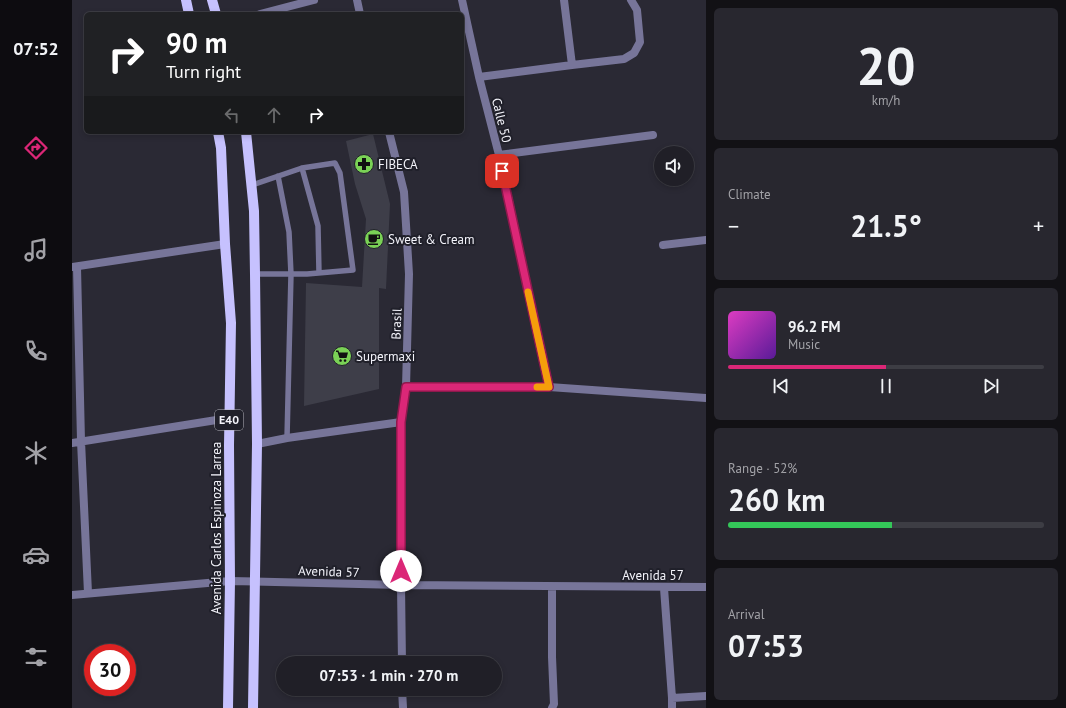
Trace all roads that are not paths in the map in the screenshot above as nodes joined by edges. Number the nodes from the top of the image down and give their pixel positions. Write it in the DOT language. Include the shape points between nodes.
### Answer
graph roads {
  1 [pos="186,0"];
  2 [pos="212,0"];
  3 [pos="314,0"];
  4 [pos="357,0"];
  5 [pos="462,0"];
  6 [pos="564,0"];
  7 [pos="631,0"];
  8 [pos="189,12"];
  9 [pos="215,12"];
  10 [pos="268,12"];
  11 [pos="360,12"];
  12 [pos="572,65"];
  13 [pos="479,77"];
  14 [pos="218,134"];
  15 [pos="246,134"];
  16 [pos="390,134"];
  17 [pos="653,135"];
  18 [pos="499,155"];
  19 [pos="302,168"];
  20 [pos="278,176"];
  21 [pos="252,185"];
  22 [pos="706,240"];
  23 [pos="225,244"];
  24 [pos="663,245"];
  25 [pos="75,267"];
  26 [pos="319,273"];
  27 [pos="255,274"];
  28 [pos="291,274"];
  29 [pos="406,387"];
  30 [pos="549,387"];
  31 [pos="706,398"];
  32 [pos="229,418"];
  33 [pos="401,422"];
  34 [pos="287,438"];
  35 [pos="81,441"];
  36 [pos="72,443"];
  37 [pos="257,444"];
  38 [pos="230,581"];
  39 [pos="255,581"];
  40 [pos="401,586"];
  41 [pos="552,587"];
  42 [pos="706,587"];
  43 [pos="664,588"];
  44 [pos="88,593"];
  45 [pos="72,595"];
  46 [pos="402,656"];
  47 [pos="402,696"];
  48 [pos="706,696"];
  49 [pos="672,698"];
  50 [pos="228,708"];
  51 [pos="253,708"];
  52 [pos="403,708"];
  53 [pos="552,708"];
  54 [pos="672,708"];
  1 -- 8 [label="main road"];
  2 -- 9 [label="main road"];
  3 -- 10 [label="street"];
  4 -- 11 [label="street"];
  5 -- 13 [label="street, Calle 50"];
  6 -- 12 [label="street"];
  7 -- 12 [label="street" via="637,10 640,42 634,53 624,59"];
  12 -- 13 [label="street"];
  13 -- 18 [label="street, Calle 50"];
  14 -- 23 [label="main road, Avenida Carlos Espinoza Larrea / E40"];
  15 -- 21 [label="main road, E40"];
  16 -- 29 [label="street, Brasil" via="405,200 409,274"];
  17 -- 18 [label="street"];
  18 -- 30 [label="street, Calle 50"];
  19 -- 20 [label="lane"];
  19 -- 26 [label="lane" via="318,226"];
  19 -- 26 [label="lane" via="335,163 340,173 353,270"];
  20 -- 21 [label="lane"];
  20 -- 28 [label="lane" via="289,232"];
  21 -- 27 [label="main road, E40"];
  22 -- 24 [label="street"];
  23 -- 25 [label="street"];
  23 -- 32 [label="main road, Avenida Carlos Espinoza Larrea / E40" via="231,323"];
  25 -- 35 [label="street"];
  26 -- 28 [label="lane"];
  27 -- 28 [label="lane"];
  27 -- 37 [label="main road, E40"];
  28 -- 34 [label="lane"];
  29 -- 30 [label="street"];
  29 -- 33 [label="street, Brasil"];
  30 -- 31 [label="street"];
  32 -- 35 [label="street"];
  32 -- 38 [label="main road, Avenida Carlos Espinoza Larrea / E40"];
  33 -- 34 [label="street"];
  33 -- 40 [label="street, Brasil"];
  34 -- 37 [label="street"];
  35 -- 36 [label="street"];
  35 -- 44 [label="street"];
  37 -- 39 [label="main road, E40"];
  38 -- 39 [label="street, Avenida 57"];
  38 -- 44 [label="street, Avenida 57"];
  38 -- 50 [label="main road, Avenida Carlos Espinoza Larrea / E40"];
  39 -- 40 [label="street, Avenida 57"];
  39 -- 51 [label="main road, E40"];
  40 -- 41 [label="street, Avenida 57"];
  40 -- 46 [label="street, Brasil"];
  41 -- 43 [label="street, Avenida 57"];
  41 -- 53 [label="street"];
  42 -- 43 [label="street, Avenida 57"];
  43 -- 49 [label="street"];
  44 -- 45 [label="street, Avenida 57"];
  47 -- 52 [label="street"];
  48 -- 49 [label="street"];
  49 -- 54 [label="street"];
}
